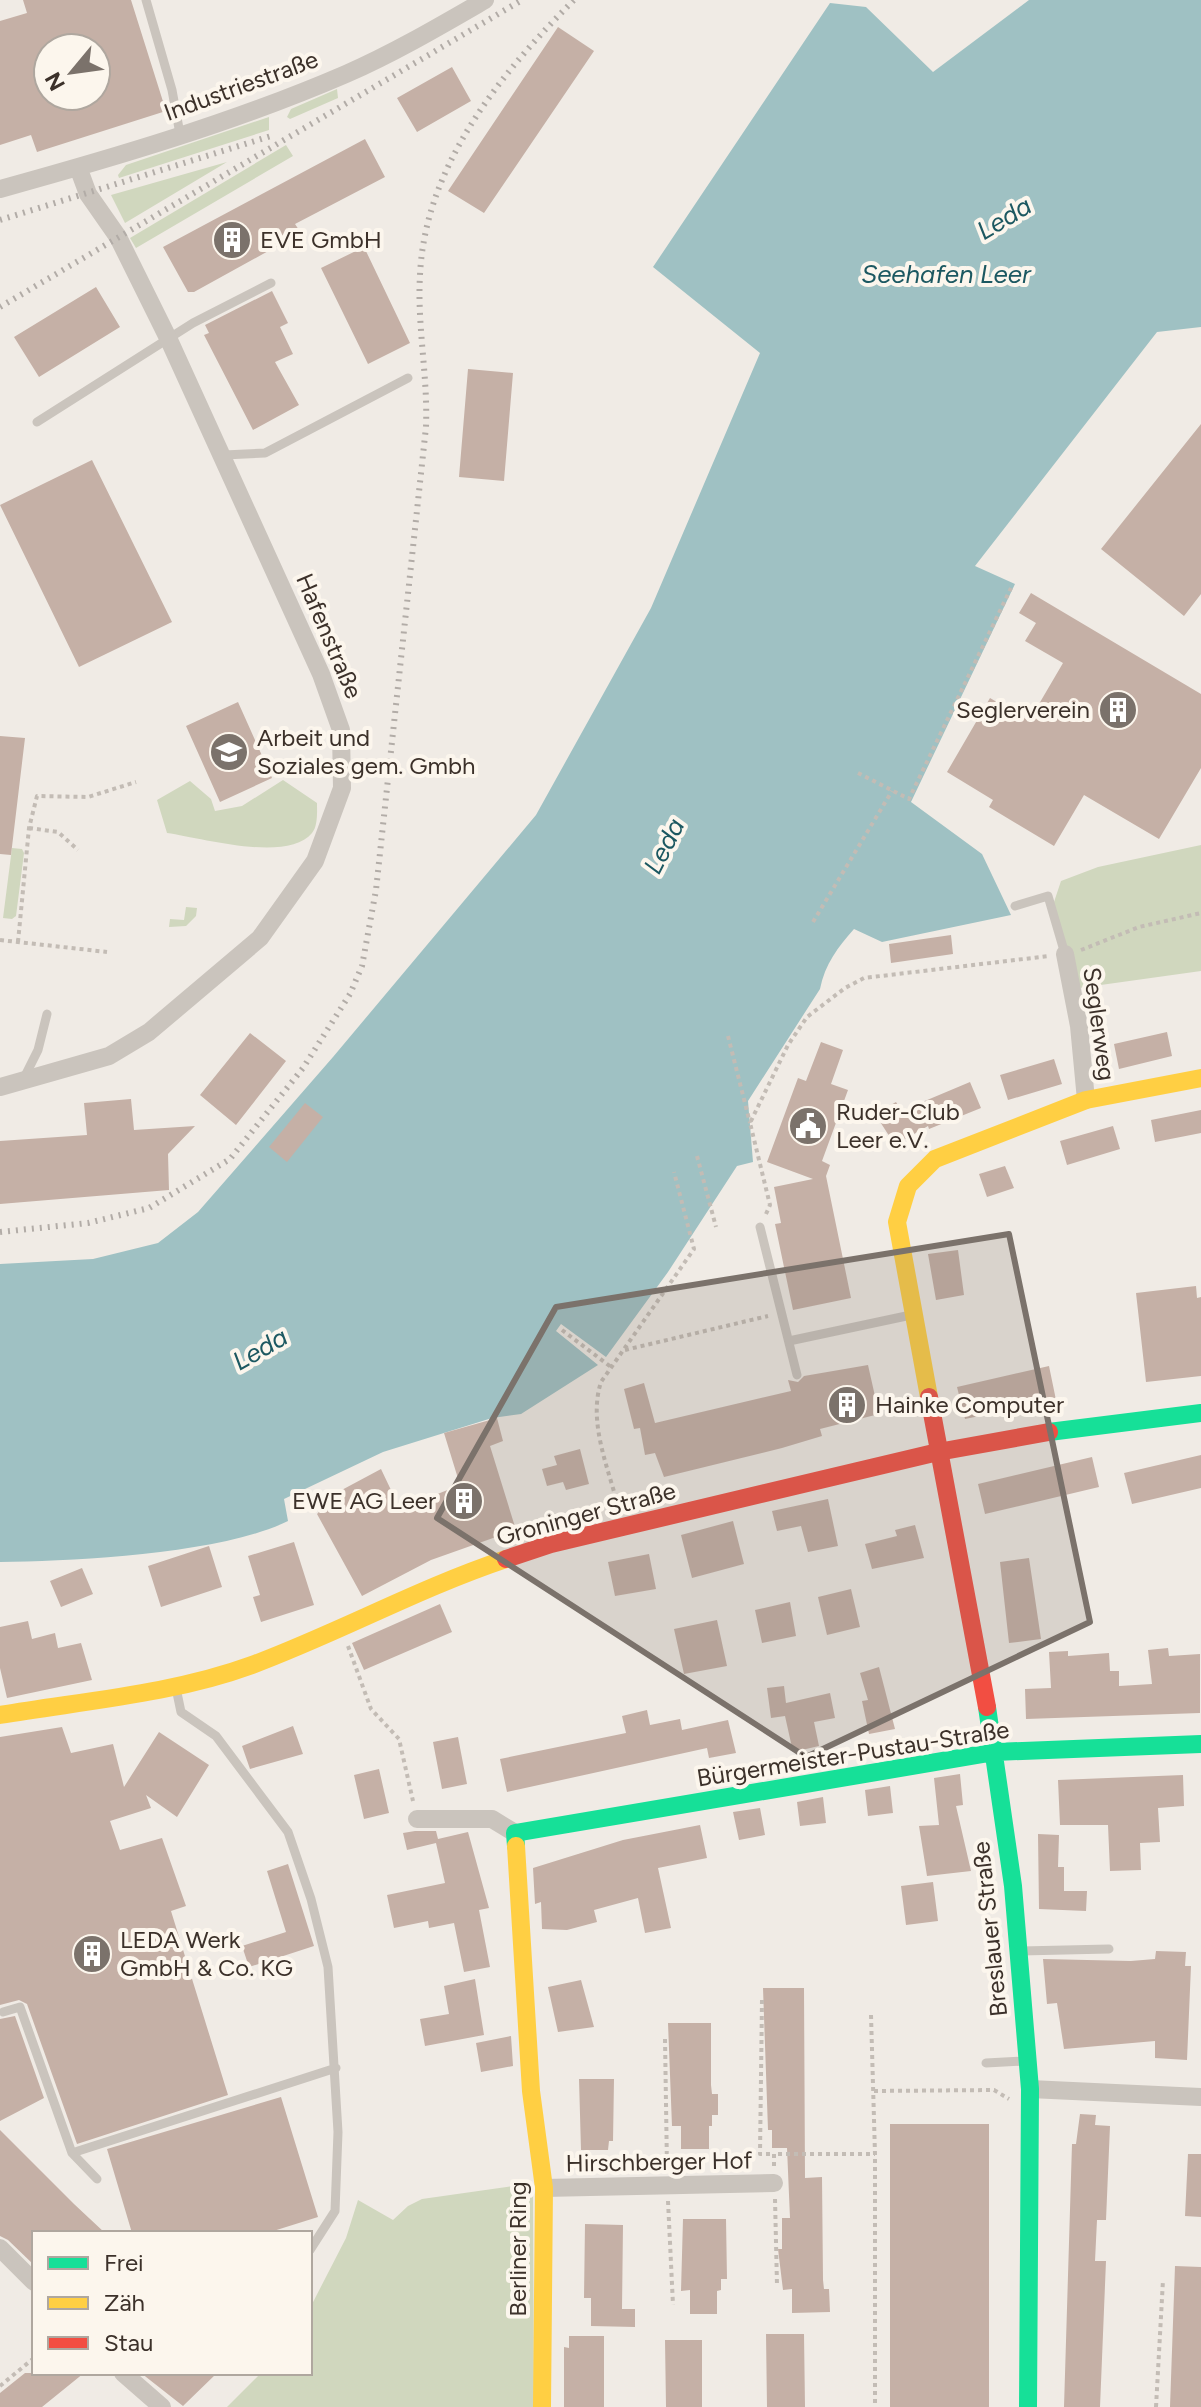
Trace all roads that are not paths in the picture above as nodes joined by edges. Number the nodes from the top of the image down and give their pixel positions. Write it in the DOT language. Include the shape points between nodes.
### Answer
graph roads {
  1 [pos="146,0"];
  2 [pos="485,0"];
  3 [pos="180,134"];
  4 [pos="78,167"];
  5 [pos="0,189"];
  6 [pos="271,283"];
  7 [pos="169,340"];
  8 [pos="408,378"];
  9 [pos="37,422"];
  10 [pos="224,455"];
  11 [pos="1015,906"];
  12 [pos="1065,954"];
  13 [pos="47,1014"];
  14 [pos="1201,1078"];
  15 [pos="23,1081"];
  16 [pos="0,1087"];
  17 [pos="1086,1100"];
  18 [pos="760,1227"];
  19 [pos="912,1314"];
  20 [pos="789,1341"];
  21 [pos="797,1375"];
  22 [pos="1201,1413"];
  23 [pos="938,1452"];
  24 [pos="175,1685"];
  25 [pos="0,1715"];
  26 [pos="1201,1744"];
  27 [pos="995,1752"];
  28 [pos="417,1819"];
  29 [pos="515,1833"];
  30 [pos="1109,1949"];
  31 [pos="1018,1951"];
  32 [pos="3,2012"];
  33 [pos="1027,2061"];
  34 [pos="986,2063"];
  35 [pos="336,2068"];
  36 [pos="1029,2096"];
  37 [pos="1201,2097"];
  38 [pos="72,2153"];
  39 [pos="97,2179"];
  40 [pos="774,2183"];
  41 [pos="544,2188"];
  42 [pos="312,2247"];
  43 [pos="0,2248"];
  44 [pos="32,2280"];
  45 [pos="125,2375"];
  46 [pos="162,2407"];
  47 [pos="542,2407"];
  48 [pos="1028,2407"];
  1 -- 3 [label="lane"];
  2 -- 3 [label="street, Industriestraße" via="346,74"];
  3 -- 4 [label="street, Industriestraße"];
  4 -- 5 [label="street, Industriestraße"];
  4 -- 7 [label="street, Hafenstraße"];
  6 -- 7 [label="lane"];
  7 -- 9 [label="lane"];
  7 -- 10 [label="street, Hafenstraße"];
  8 -- 10 [label="lane" via="265,453"];
  10 -- 15 [label="street, Hafenstraße" via="341,730 342,788 315,861 260,938 149,1032 109,1056"];
  11 -- 12 [label="lane" via="1048,896"];
  12 -- 17 [label="street, Seglerweg"];
  13 -- 15 [label="lane"];
  14 -- 17 [label="street, Breslauer Straße"];
  15 -- 16 [label="street, Hafenstraße"];
  17 -- 19 [label="street, Breslauer Straße" via="961,1147 918,1170 899,1206 897,1222"];
  18 -- 20 [label="lane"];
  19 -- 20 [label="lane"];
  19 -- 23 [label="street, Breslauer Straße"];
  20 -- 21 [label="lane"];
  22 -- 23 [label="street, Groninger Straße" via="1045,1432"];
  23 -- 24 [label="street, Groninger Straße" via="551,1544 443,1580 343,1627 317,1646"];
  23 -- 27 [label="street, Breslauer Straße"];
  24 -- 25 [label="street, Groninger Straße"];
  24 -- 35 [label="lane" via="181,1712 216,1736 288,1832 328,1967"];
  26 -- 27 [label="street, Bürgermeister-Pustau-Straße"];
  27 -- 29 [label="street, Bürgermeister-Pustau-Straße"];
  27 -- 31 [label="street, Breslauer Straße"];
  28 -- 29 [label="street" via="492,1819"];
  29 -- 41 [label="street, Berliner Ring" via="531,2091"];
  30 -- 31 [label="lane"];
  31 -- 33 [label="street, Breslauer Straße"];
  32 -- 38 [label="lane" via="20,2007"];
  33 -- 34 [label="lane"];
  33 -- 36 [label="street, Breslauer Straße"];
  35 -- 38 [label="lane"];
  35 -- 42 [label="lane" via="335,2211"];
  36 -- 37 [label="street"];
  36 -- 48 [label="street, Breslauer Straße"];
  38 -- 39 [label="lane"];
  40 -- 41 [label="street, Hirschberger Hof"];
  41 -- 47 [label="street, Berliner Ring"];
  43 -- 44 [label="street"];
  45 -- 46 [label="street"];
}
